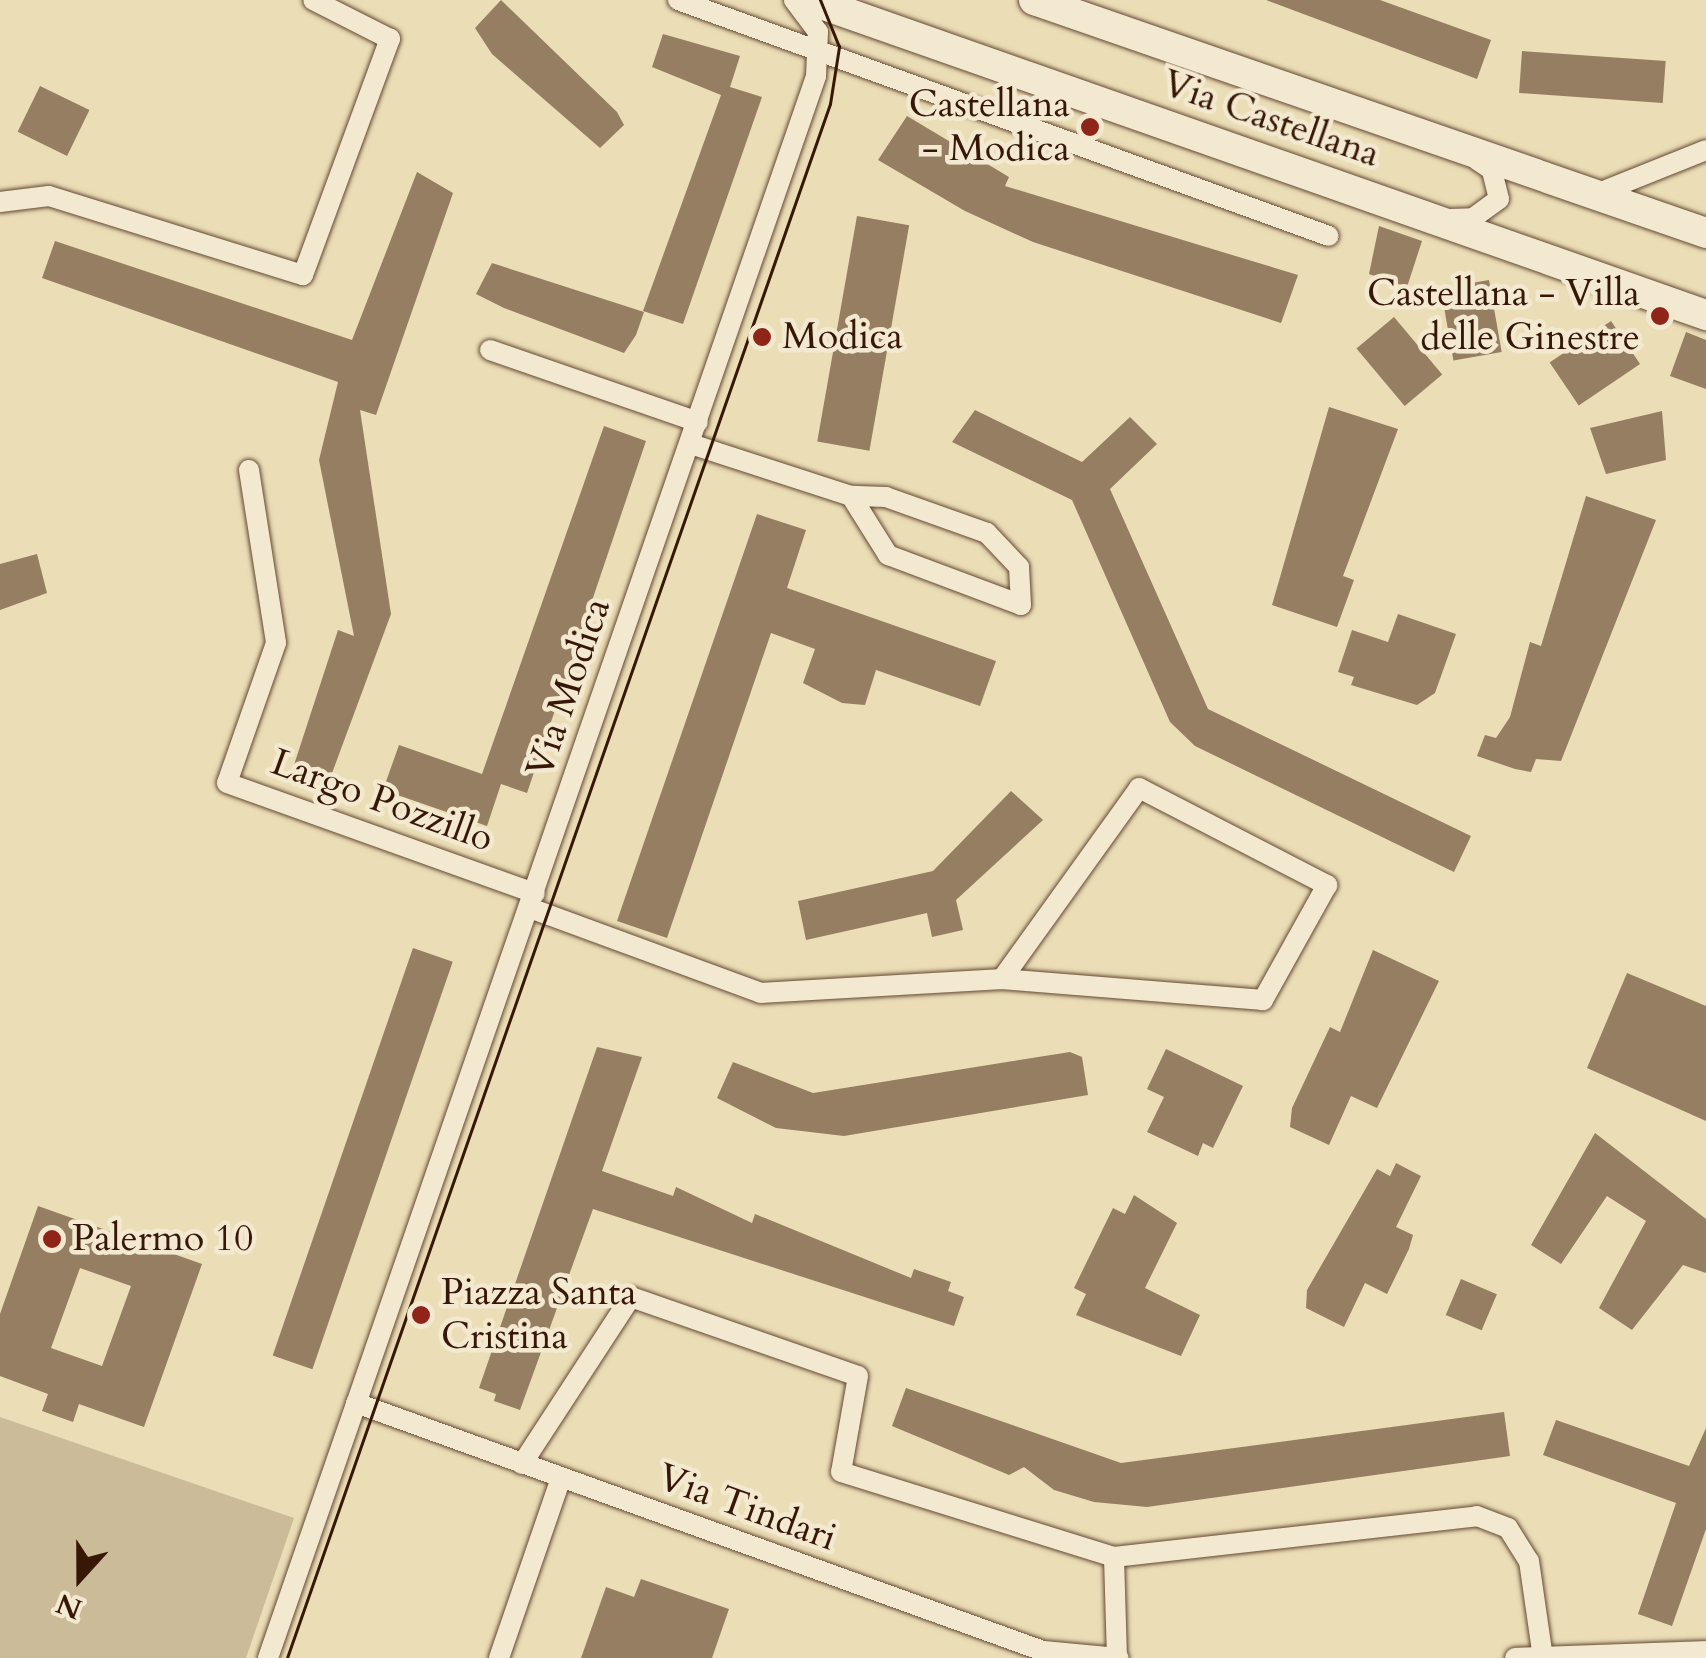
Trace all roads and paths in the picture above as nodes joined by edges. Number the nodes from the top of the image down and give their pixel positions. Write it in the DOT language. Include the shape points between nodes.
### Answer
graph roads {
  1 [pos="312,0"];
  2 [pos="678,0"];
  3 [pos="794,0"];
  4 [pos="810,0"];
  5 [pos="1034,0"];
  6 [pos="820,51"];
  7 [pos="1452,143"];
  8 [pos="1706,150"];
  9 [pos="1596,194"];
  10 [pos="0,202"];
  11 [pos="1438,220"];
  12 [pos="1706,233"];
  13 [pos="1329,236"];
  14 [pos="1706,315"];
  15 [pos="490,350"];
  16 [pos="698,422"];
  17 [pos="691,444"];
  18 [pos="249,470"];
  19 [pos="850,496"];
  20 [pos="533,901"];
  21 [pos="1002,979"];
  22 [pos="356,1403"];
  23 [pos="522,1464"];
  24 [pos="562,1478"];
  25 [pos="1114,1557"];
  26 [pos="1706,1652"];
  27 [pos="268,1658"];
  28 [pos="499,1658"];
  29 [pos="1118,1658"];
  30 [pos="1515,1658"];
  31 [pos="1544,1658"];
  1 -- 10 [label="street" via="390,40 303,275 48,196"];
  2 -- 6 [label="street"];
  3 -- 6 [label="street" via="814,22"];
  4 -- 11 [label="main road, Via Castellana"];
  5 -- 7 [label="main road, Via Castellana"];
  6 -- 13 [label="street"];
  6 -- 16 [label="street, Via Modica"];
  7 -- 9 [label="main road, Via Castellana"];
  7 -- 11 [label="street" via="1492,170 1499,199 1472,218"];
  8 -- 9 [label="street"];
  9 -- 12 [label="main road, Via Castellana"];
  11 -- 14 [label="main road, Via Castellana"];
  15 -- 16 [label="street"];
  16 -- 17 [label="street, Via Modica"];
  17 -- 19 [label="street"];
  17 -- 20 [label="street, Via Modica"];
  18 -- 20 [label="street, Largo Pozzillo" via="276,643 227,784"];
  19 -- 19 [label="street" via="888,555 1022,605 1019,567 988,533 886,498"];
  20 -- 21 [label="street" via="762,993"];
  20 -- 22 [label="street, Via Modica"];
  21 -- 21 [label="street" via="1139,788 1327,885 1263,1000"];
  22 -- 23 [label="street, Via Tindari"];
  22 -- 27 [label="street"];
  23 -- 24 [label="street, Via Tindari"];
  23 -- 25 [label="street" via="631,1297 858,1376 842,1472"];
  24 -- 28 [label="street"];
  24 -- 29 [label="street, Via Tindari" via="1043,1651"];
  25 -- 29 [label="street"];
  25 -- 31 [label="street" via="1477,1516 1508,1528 1530,1561"];
  26 -- 31 [label="street"];
  30 -- 31 [label="street"];
}
